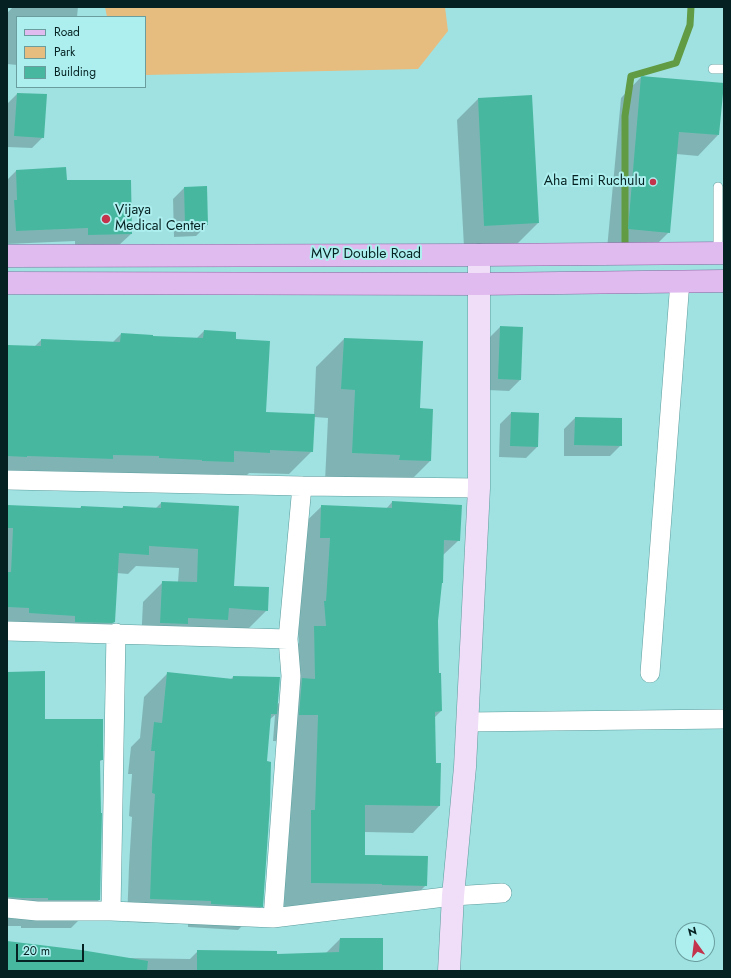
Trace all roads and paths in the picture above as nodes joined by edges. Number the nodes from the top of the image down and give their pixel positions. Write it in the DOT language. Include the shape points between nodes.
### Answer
graph roads {
  1 [pos="724,68"];
  2 [pos="713,69"];
  3 [pos="718,188"];
  4 [pos="721,253"];
  5 [pos="479,255"];
  6 [pos="7,256"];
  7 [pos="724,281"];
  8 [pos="680,282"];
  9 [pos="7,283"];
  10 [pos="479,284"];
  11 [pos="7,480"];
  12 [pos="302,486"];
  13 [pos="479,488"];
  14 [pos="7,631"];
  15 [pos="116,633"];
  16 [pos="288,638"];
  17 [pos="650,673"];
  18 [pos="724,719"];
  19 [pos="467,722"];
  20 [pos="502,893"];
  21 [pos="453,896"];
  22 [pos="7,908"];
  23 [pos="111,911"];
  24 [pos="273,918"];
  25 [pos="448,971"];
  1 -- 2 [label="lane"];
  3 -- 4 [label="lane"];
  4 -- 5 [label="main road, MVP Double Road"];
  5 -- 6 [label="main road, MVP Double Road"];
  5 -- 10 [label="street"];
  7 -- 8 [label="main road, MVP Double Road"];
  8 -- 10 [label="main road, MVP Double Road"];
  8 -- 17 [label="street"];
  9 -- 10 [label="main road, MVP Double Road"];
  10 -- 13 [label="street"];
  11 -- 12 [label="street"];
  12 -- 13 [label="street"];
  12 -- 16 [label="street"];
  13 -- 19 [label="street"];
  14 -- 15 [label="street"];
  15 -- 16 [label="street"];
  15 -- 23 [label="street"];
  16 -- 24 [label="street" via="291,676"];
  18 -- 19 [label="street"];
  19 -- 21 [label="street"];
  20 -- 21 [label="street"];
  21 -- 24 [label="street"];
  21 -- 25 [label="street"];
  22 -- 23 [label="street" via="37,911"];
  23 -- 24 [label="street"];
}
